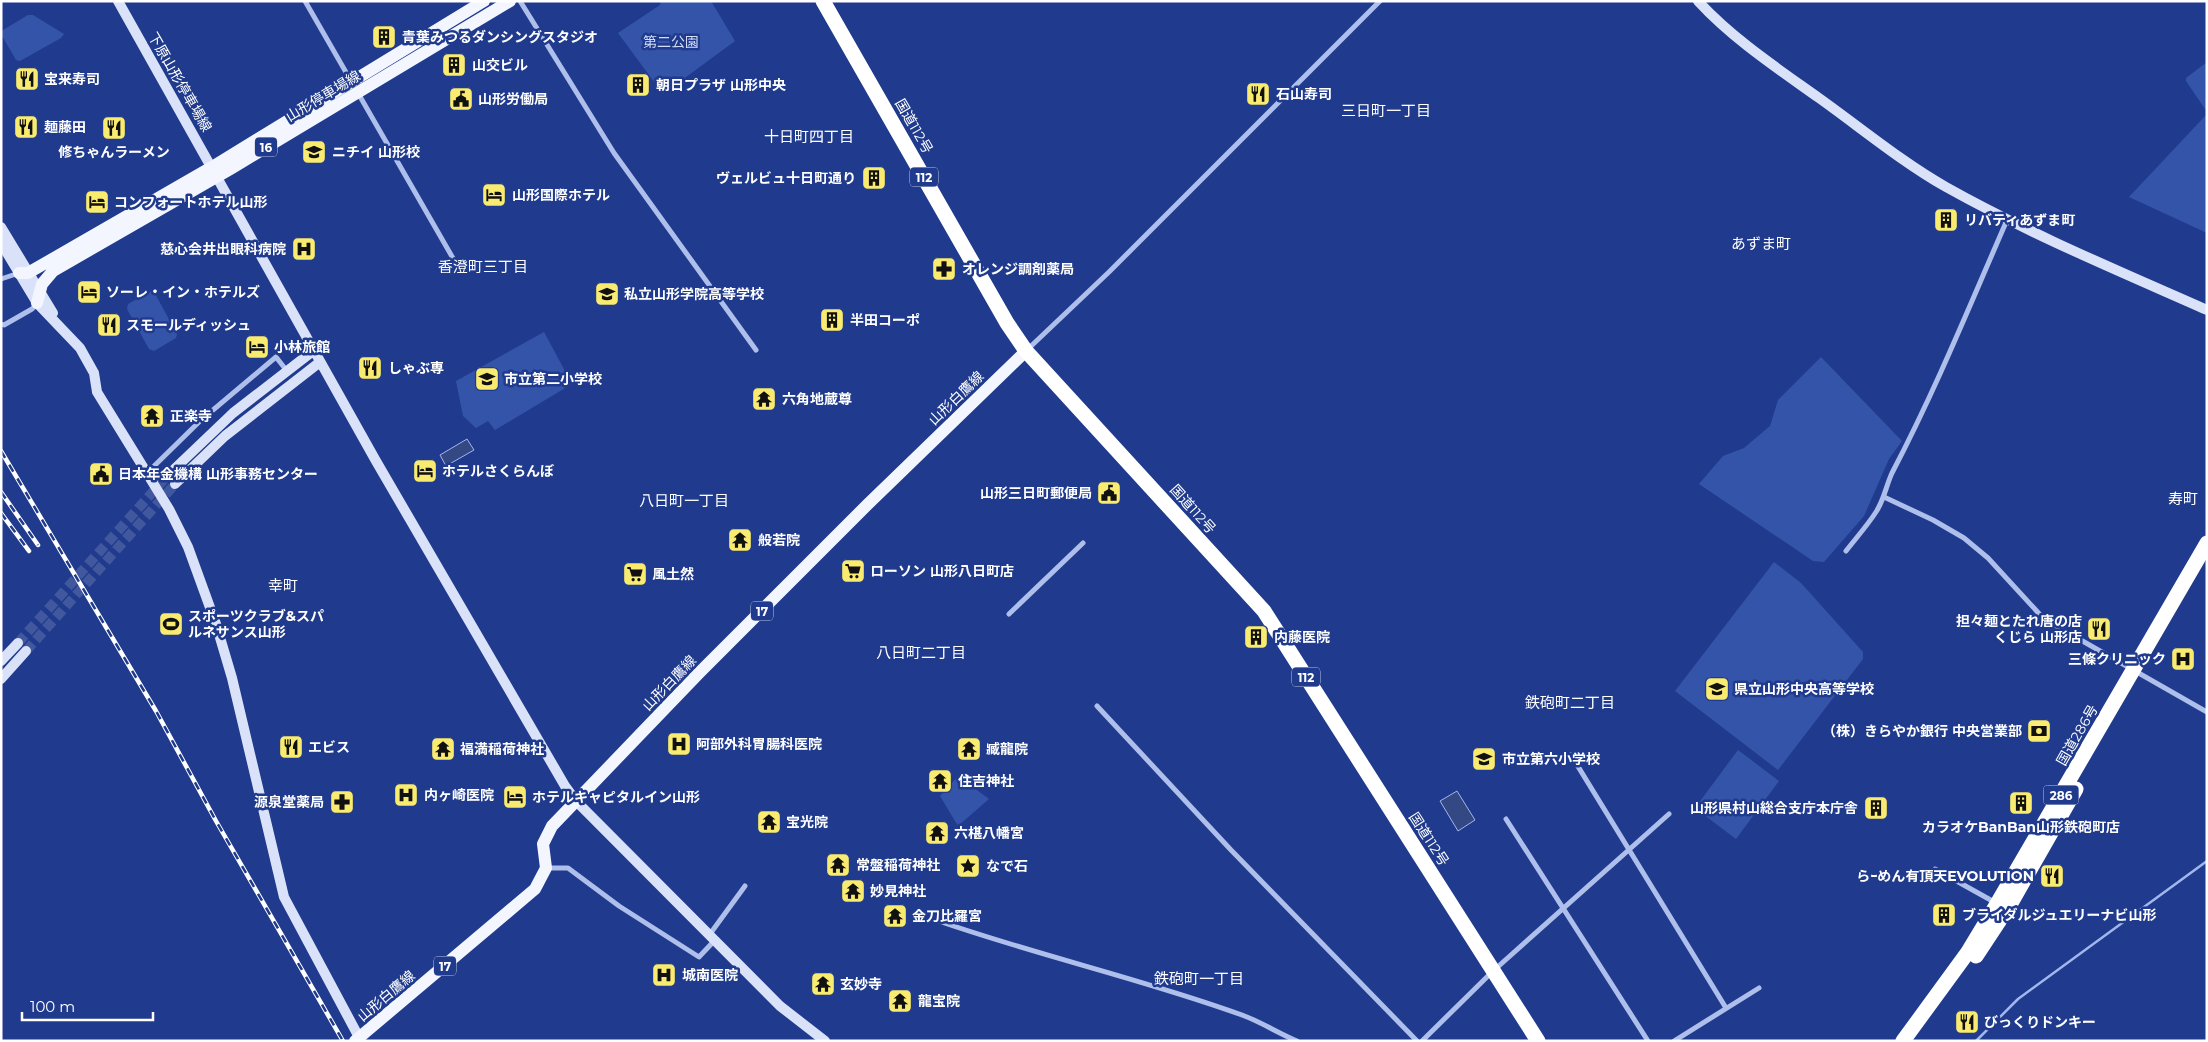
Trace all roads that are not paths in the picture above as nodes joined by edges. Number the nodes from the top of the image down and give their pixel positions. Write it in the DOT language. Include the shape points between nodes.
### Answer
graph roads {
  1 [pos="118,1"];
  2 [pos="305,1"];
  3 [pos="484,1"];
  4 [pos="510,1"];
  5 [pos="520,1"];
  6 [pos="823,1"];
  7 [pos="1380,1"];
  8 [pos="1698,1"];
  9 [pos="355,87"];
  10 [pos="215,171"];
  11 [pos="2008,220"];
  12 [pos="1,227"];
  13 [pos="1,244"];
  14 [pos="454,260"];
  15 [pos="23,273"];
  16 [pos="1,279"];
  17 [pos="39,299"];
  18 [pos="2207,310"];
  19 [pos="1,324"];
  20 [pos="313,350"];
  21 [pos="756,350"];
  22 [pos="1026,351"];
  23 [pos="320,362"];
  24 [pos="286,371"];
  25 [pos="147,473"];
  26 [pos="167,476"];
  27 [pos="175,484"];
  28 [pos="1884,497"];
  29 [pos="1083,543"];
  30 [pos="2207,543"];
  31 [pos="1846,551"];
  32 [pos="2207,563"];
  33 [pos="1009,614"];
  34 [pos="18,643"];
  35 [pos="26,651"];
  36 [pos="1,661"];
  37 [pos="2138,672"];
  38 [pos="1,679"];
  39 [pos="1097,706"];
  40 [pos="2207,712"];
  41 [pos="1571,755"];
  42 [pos="576,801"];
  43 [pos="1669,814"];
  44 [pos="1506,819"];
  45 [pos="1630,851"];
  46 [pos="546,868"];
  47 [pos="1935,869"];
  48 [pos="744,886"];
  49 [pos="2004,904"];
  50 [pos="1564,907"];
  51 [pos="933,919"];
  52 [pos="713,937"];
  53 [pos="1492,972"];
  54 [pos="1759,988"];
  55 [pos="1726,1008"];
  56 [pos="358,1040"];
  57 [pos="825,1041"];
  58 [pos="1297,1041"];
  59 [pos="1417,1041"];
  60 [pos="1422,1041"];
  61 [pos="1538,1041"];
  62 [pos="1648,1041"];
  63 [pos="1674,1041"];
  64 [pos="1903,1041"];
  65 [pos="1915,1041"];
  1 -- 10 [label="street, 下原山形停車場線"];
  2 -- 9 [label="street"];
  3 -- 9 [label="main road, 山形停車場線 / 16"];
  4 -- 9 [label="main road, 山形停車場線 / 16"];
  5 -- 21 [label="street" via="614,153"];
  6 -- 22 [label="highway, 国道112号 / 112"];
  7 -- 22 [label="street" via="1110,272"];
  8 -- 11 [label="street" via="1764,59 1912,166"];
  9 -- 10 [label="main road, 山形停車場線 / 16"];
  9 -- 14 [label="street"];
  10 -- 15 [label="main road, 山形停車場線 / 16"];
  10 -- 17 [label="main road, 山形停車場線 / 16" via="53,271 42,284"];
  10 -- 20 [label="street, 下原山形停車場線"];
  11 -- 18 [label="street"];
  11 -- 28 [label="street"];
  12 -- 15 [label="street"];
  13 -- 15 [label="street"];
  15 -- 16 [label="street"];
  15 -- 17 [label="street"];
  17 -- 19 [label="street" via="32,309 4,326"];
  17 -- 25 [label="street" via="80,348 94,373 97,392"];
  20 -- 23 [label="street, 下原山形停車場線"];
  20 -- 24 [label="street"];
  22 -- 42 [label="main road, 山形白鷹線 / 17" via="694,678"];
  22 -- 53 [label="highway, 国道112号 / 112" via="1264,611"];
  23 -- 27 [label="street" via="225,436"];
  23 -- 42 [label="street, 下原山形停車場線"];
  24 -- 25 [label="street" via="276,357 200,421"];
  24 -- 26 [label="street" via="233,412"];
  25 -- 56 [label="street" via="170,509 188,548 216,624 284,897"];
  28 -- 31 [label="street"];
  28 -- 37 [label="street" via="1964,538 1988,558 2044,619"];
  29 -- 33 [label="street"];
  30 -- 37 [label="highway, 国道286号 / 286"];
  32 -- 37 [label="highway, 国道286号 / 286"];
  34 -- 36 [label="street"];
  35 -- 38 [label="street"];
  37 -- 40 [label="street"];
  37 -- 49 [label="highway, 国道286号 / 286"];
  39 -- 59 [label="street" via="1230,850"];
  41 -- 45 [label="street"];
  42 -- 46 [label="main road, 山形白鷹線 / 17" via="545,837"];
  42 -- 52 [label="street, 下原山形停車場線"];
  43 -- 45 [label="street"];
  44 -- 50 [label="street"];
  45 -- 50 [label="street"];
  45 -- 55 [label="street"];
  46 -- 52 [label="street" via="568,868 619,906 699,957"];
  46 -- 56 [label="main road, 山形白鷹線 / 17" via="535,890"];
  47 -- 49 [label="street"];
  48 -- 52 [label="street"];
  49 -- 64 [label="highway, 国道286号 / 286"];
  49 -- 65 [label="highway, 国道286号 / 286" via="1986,942"];
  50 -- 53 [label="street"];
  50 -- 62 [label="street"];
  51 -- 58 [label="street" via="1244,1015"];
  52 -- 57 [label="street, 下原山形停車場線" via="780,1006"];
  53 -- 60 [label="street"];
  53 -- 61 [label="highway, 国道112号 / 112"];
  54 -- 55 [label="street"];
  55 -- 63 [label="street"];
}
